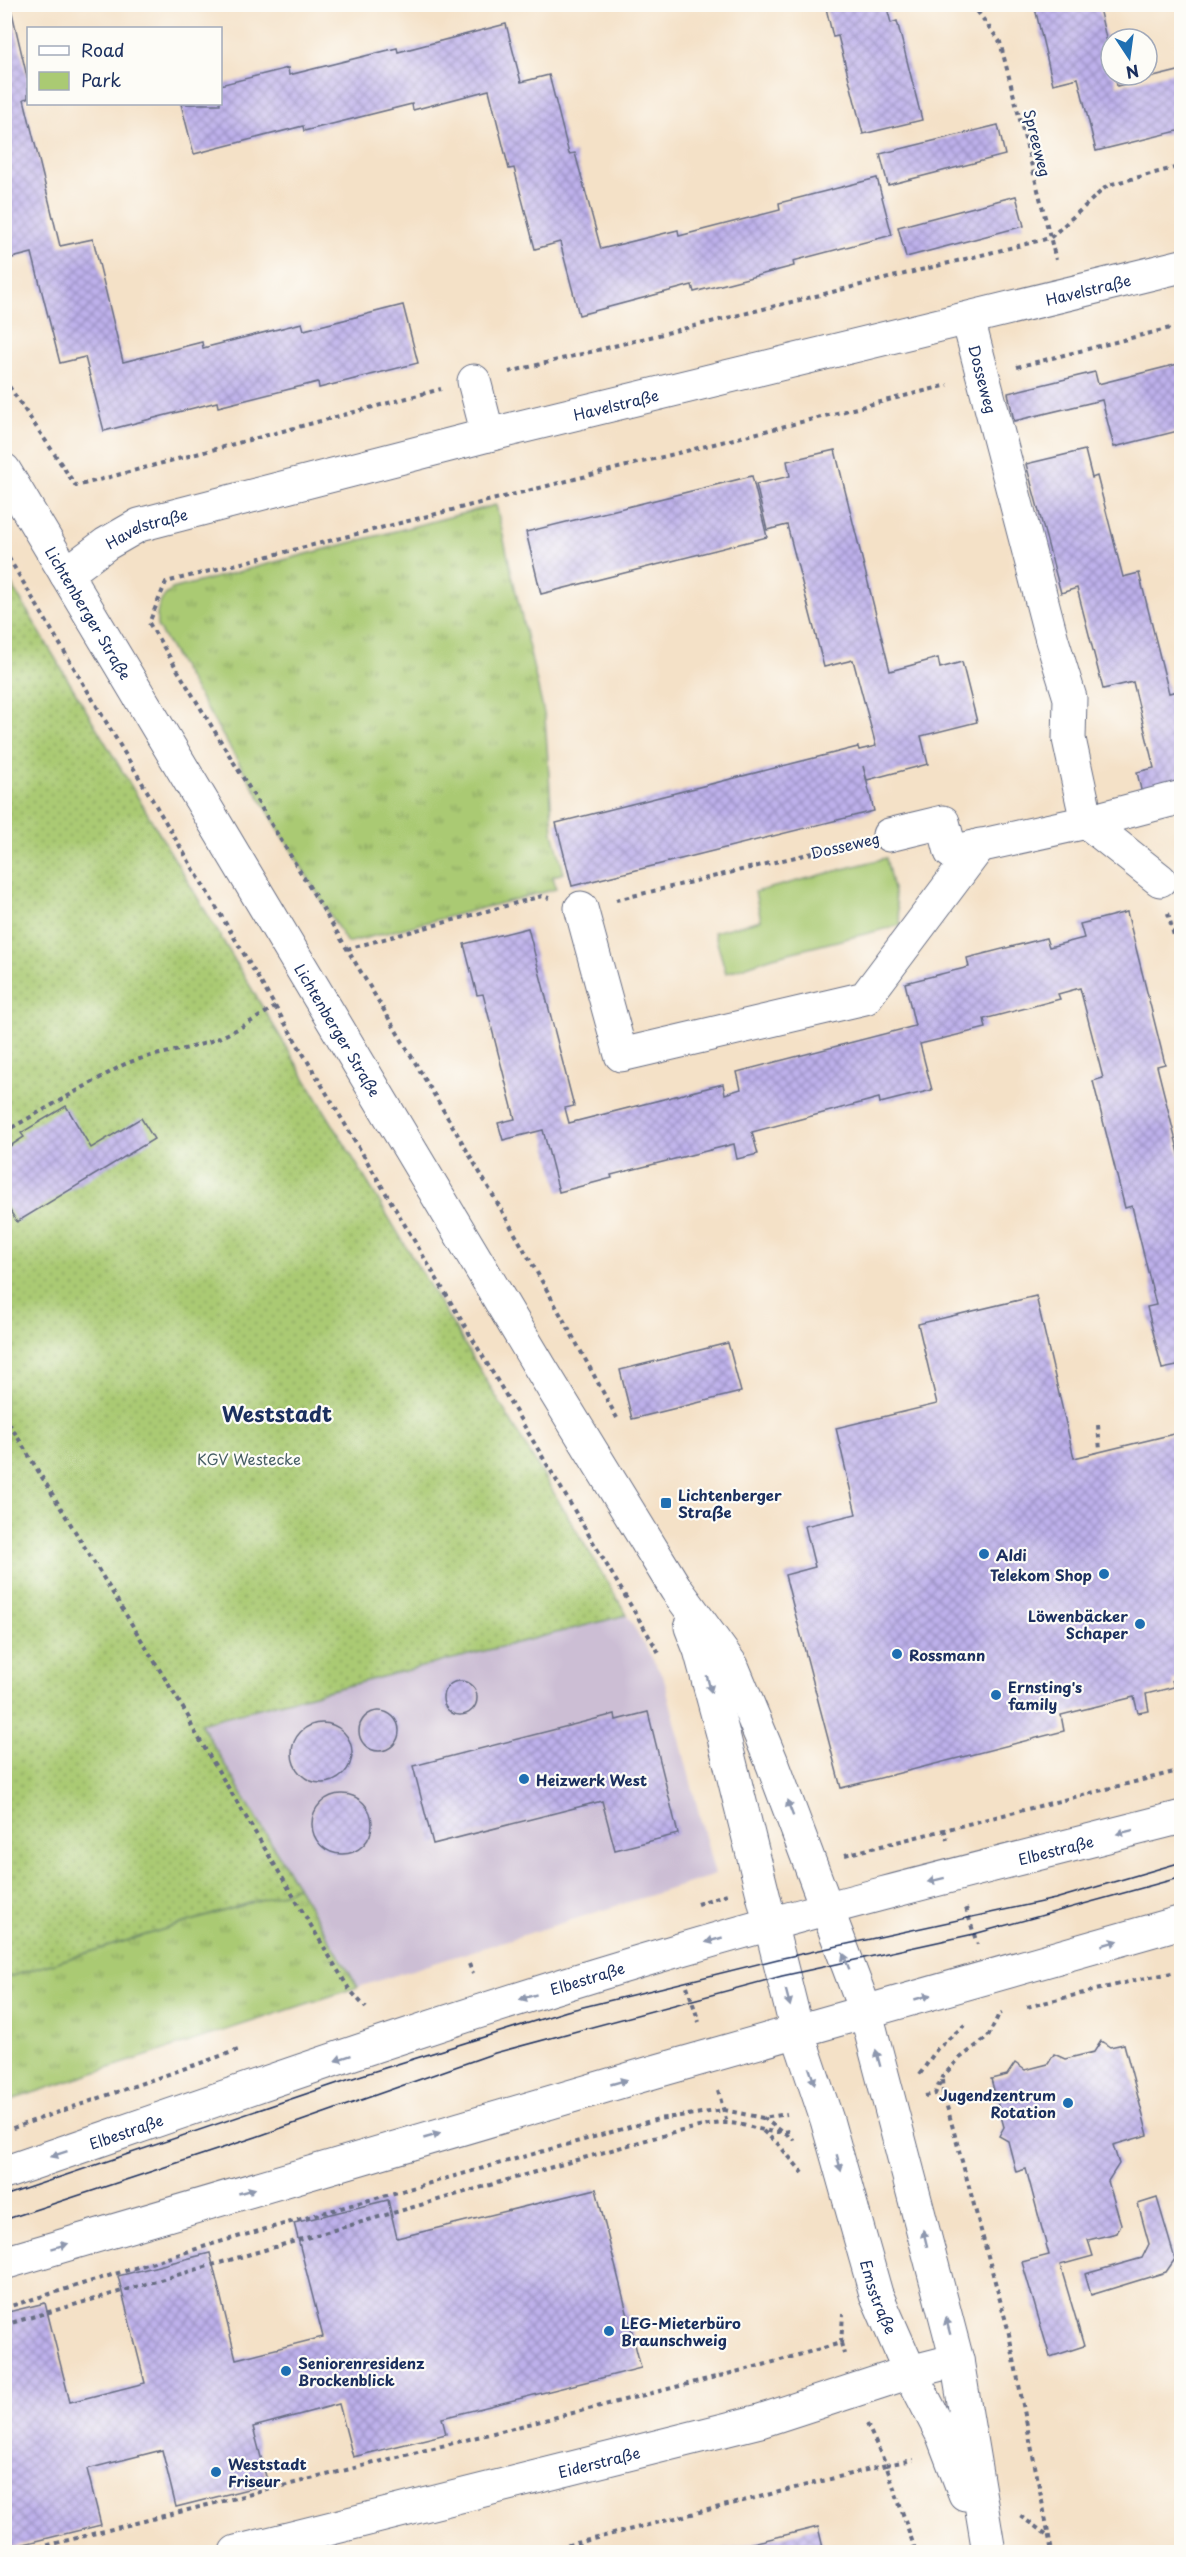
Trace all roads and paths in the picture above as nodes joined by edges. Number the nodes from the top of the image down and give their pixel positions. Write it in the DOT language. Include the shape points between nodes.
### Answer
graph roads {
  1 [pos="972,4"];
  2 [pos="1182,166"];
  3 [pos="1050,238"];
  4 [pos="1182,266"];
  5 [pos="1065,296"];
  6 [pos="968,319"];
  7 [pos="1182,325"];
  8 [pos="981,376"];
  9 [pos="4,379"];
  10 [pos="474,381"];
  11 [pos="488,435"];
  12 [pos="4,470"];
  13 [pos="4,550"];
  14 [pos="66,574"];
  15 [pos="1182,797"];
  16 [pos="1087,822"];
  17 [pos="889,835"];
  18 [pos="980,845"];
  19 [pos="1160,880"];
  20 [pos="581,908"];
  21 [pos="347,949"];
  22 [pos="1182,966"];
  23 [pos="312,985"];
  24 [pos="277,1006"];
  25 [pos="4,1131"];
  26 [pos="4,1415"];
  27 [pos="620,1422"];
  28 [pos="1098,1425"];
  29 [pos="1100,1451"];
  30 [pos="621,1588"];
  31 [pos="676,1589"];
  32 [pos="1182,1770"];
  33 [pos="1182,1817"];
  34 [pos="944,1830"];
  35 [pos="810,1863"];
  36 [pos="957,1875"];
  37 [pos="827,1908"];
  38 [pos="1182,1922"];
  39 [pos="771,1923"];
  40 [pos="676,1950"];
  41 [pos="469,1964"];
  42 [pos="1182,1971"];
  43 [pos="473,1974"];
  44 [pos="987,1979"];
  45 [pos="366,2008"];
  46 [pos="1022,2008"];
  47 [pos="1010,2011"];
  48 [pos="866,2013"];
  49 [pos="999,2014"];
  50 [pos="989,2016"];
  51 [pos="969,2021"];
  52 [pos="797,2031"];
  53 [pos="709,2056"];
  54 [pos="942,2077"];
  55 [pos="887,2094"];
  56 [pos="724,2110"];
  57 [pos="824,2112"];
  58 [pos="727,2123"];
  59 [pos="4,2173"];
  60 [pos="4,2263"];
  61 [pos="4,2308"];
  62 [pos="4,2325"];
  63 [pos="845,2360"];
  64 [pos="957,2360"];
  65 [pos="910,2372"];
  66 [pos="864,2419"];
  67 [pos="919,2459"];
  68 [pos="886,2465"];
  69 [pos="1182,2547"];
  70 [pos="21,2553"];
  71 [pos="236,2553"];
  72 [pos="541,2553"];
  73 [pos="916,2553"];
  74 [pos="989,2553"];
  75 [pos="1052,2553"];
  76 [pos="1161,2553"];
  1 -- 3 [label="path, Spreeweg" via="1000,42"];
  2 -- 3 [label="path" via="1108,185"];
  3 -- 5 [label="path, Spreeweg"];
  3 -- 10 [label="path"];
  4 -- 5 [label="street, Havelstraße"];
  5 -- 6 [label="street, Havelstraße"];
  6 -- 8 [label="street, Dosseweg"];
  6 -- 11 [label="street, Havelstraße"];
  7 -- 8 [label="path"];
  8 -- 16 [label="street, Dosseweg" via="1070,698 1069,739"];
  8 -- 21 [label="path" via="166,582 149,623"];
  9 -- 10 [label="path" via="76,486"];
  10 -- 11 [label="street"];
  11 -- 14 [label="street, Havelstraße" via="139,525"];
  12 -- 14 [label="street, Lichtenberger Straße"];
  13 -- 24 [label="path"];
  14 -- 23 [label="street, Lichtenberger Straße"];
  15 -- 16 [label="street, Dosseweg"];
  16 -- 18 [label="street, Dosseweg"];
  16 -- 19 [label="street"];
  17 -- 18 [label="street, Dosseweg" via="943,822 951,852"];
  17 -- 20 [label="path, Dosseweg"];
  18 -- 20 [label="street" via="865,998 621,1055"];
  19 -- 22 [label="path"];
  20 -- 21 [label="path" via="542,896"];
  21 -- 27 [label="path" via="565,1320"];
  23 -- 24 [label="path"];
  23 -- 31 [label="street, Lichtenberger Straße"];
  24 -- 25 [label="path" via="215,1040 123,1065"];
  24 -- 30 [label="path"];
  26 -- 45 [label="path" via="189,1718 289,1891"];
  28 -- 29 [label="path"];
  35 -- 31 [label="street, Lichtenberger Straße, one-way" via="732,1666"];
  31 -- 39 [label="street, Lichtenberger Straße, one-way" via="700,1650"];
  32 -- 34 [label="path"];
  33 -- 36 [label="street, Elbestraße, one-way"];
  34 -- 35 [label="path"];
  34 -- 36 [label="path"];
  35 -- 37 [label="street, Lichtenberger Straße"];
  36 -- 37 [label="street, Elbestraße, one-way"];
  36 -- 44 [label="path"];
  37 -- 39 [label="street, Elbestraße"];
  48 -- 37 [label="street, Lichtenberger Straße, one-way"];
  44 -- 38 [label="street, one-way"];
  39 -- 40 [label="street, Elbestraße, one-way"];
  39 -- 52 [label="street, Lichtenberger Straße, one-way"];
  40 -- 53 [label="path"];
  40 -- 59 [label="street, Elbestraße, one-way" via="392,2041"];
  41 -- 43 [label="path"];
  42 -- 46 [label="path"];
  48 -- 44 [label="street, one-way"];
  44 -- 49 [label="path"];
  47 -- 49 [label="path"];
  48 -- 52 [label="street"];
  55 -- 48 [label="street, Emsstraße, one-way"];
  49 -- 50 [label="path"];
  49 -- 54 [label="path" via="988,2037"];
  51 -- 55 [label="path" via="937,2049 922,2073"];
  52 -- 53 [label="street"];
  52 -- 57 [label="street, Emsstraße, one-way"];
  53 -- 56 [label="path"];
  60 -- 53 [label="street, one-way"];
  54 -- 55 [label="path" via="935,2094"];
  54 -- 75 [label="path" via="1008,2328"];
  64 -- 55 [label="street, Emsstraße, one-way"];
  56 -- 57 [label="path" via="763,2118"];
  56 -- 58 [label="path"];
  56 -- 61 [label="path" via="658,2119 216,2243"];
  57 -- 58 [label="path" via="786,2133"];
  57 -- 65 [label="street, Emsstraße, one-way" via="876,2294"];
  58 -- 62 [label="path" via="653,2138"];
  63 -- 70 [label="path" via="841,2343"];
  64 -- 65 [label="street, Eiderstraße"];
  64 -- 74 [label="street, Emsstraße"];
  65 -- 71 [label="street, Eiderstraße" via="760,2421"];
  65 -- 74 [label="street, Emsstraße" via="943,2436"];
  66 -- 68 [label="path"];
  67 -- 68 [label="path"];
  68 -- 72 [label="path"];
  68 -- 73 [label="path"];
  69 -- 76 [label="path"];
}
